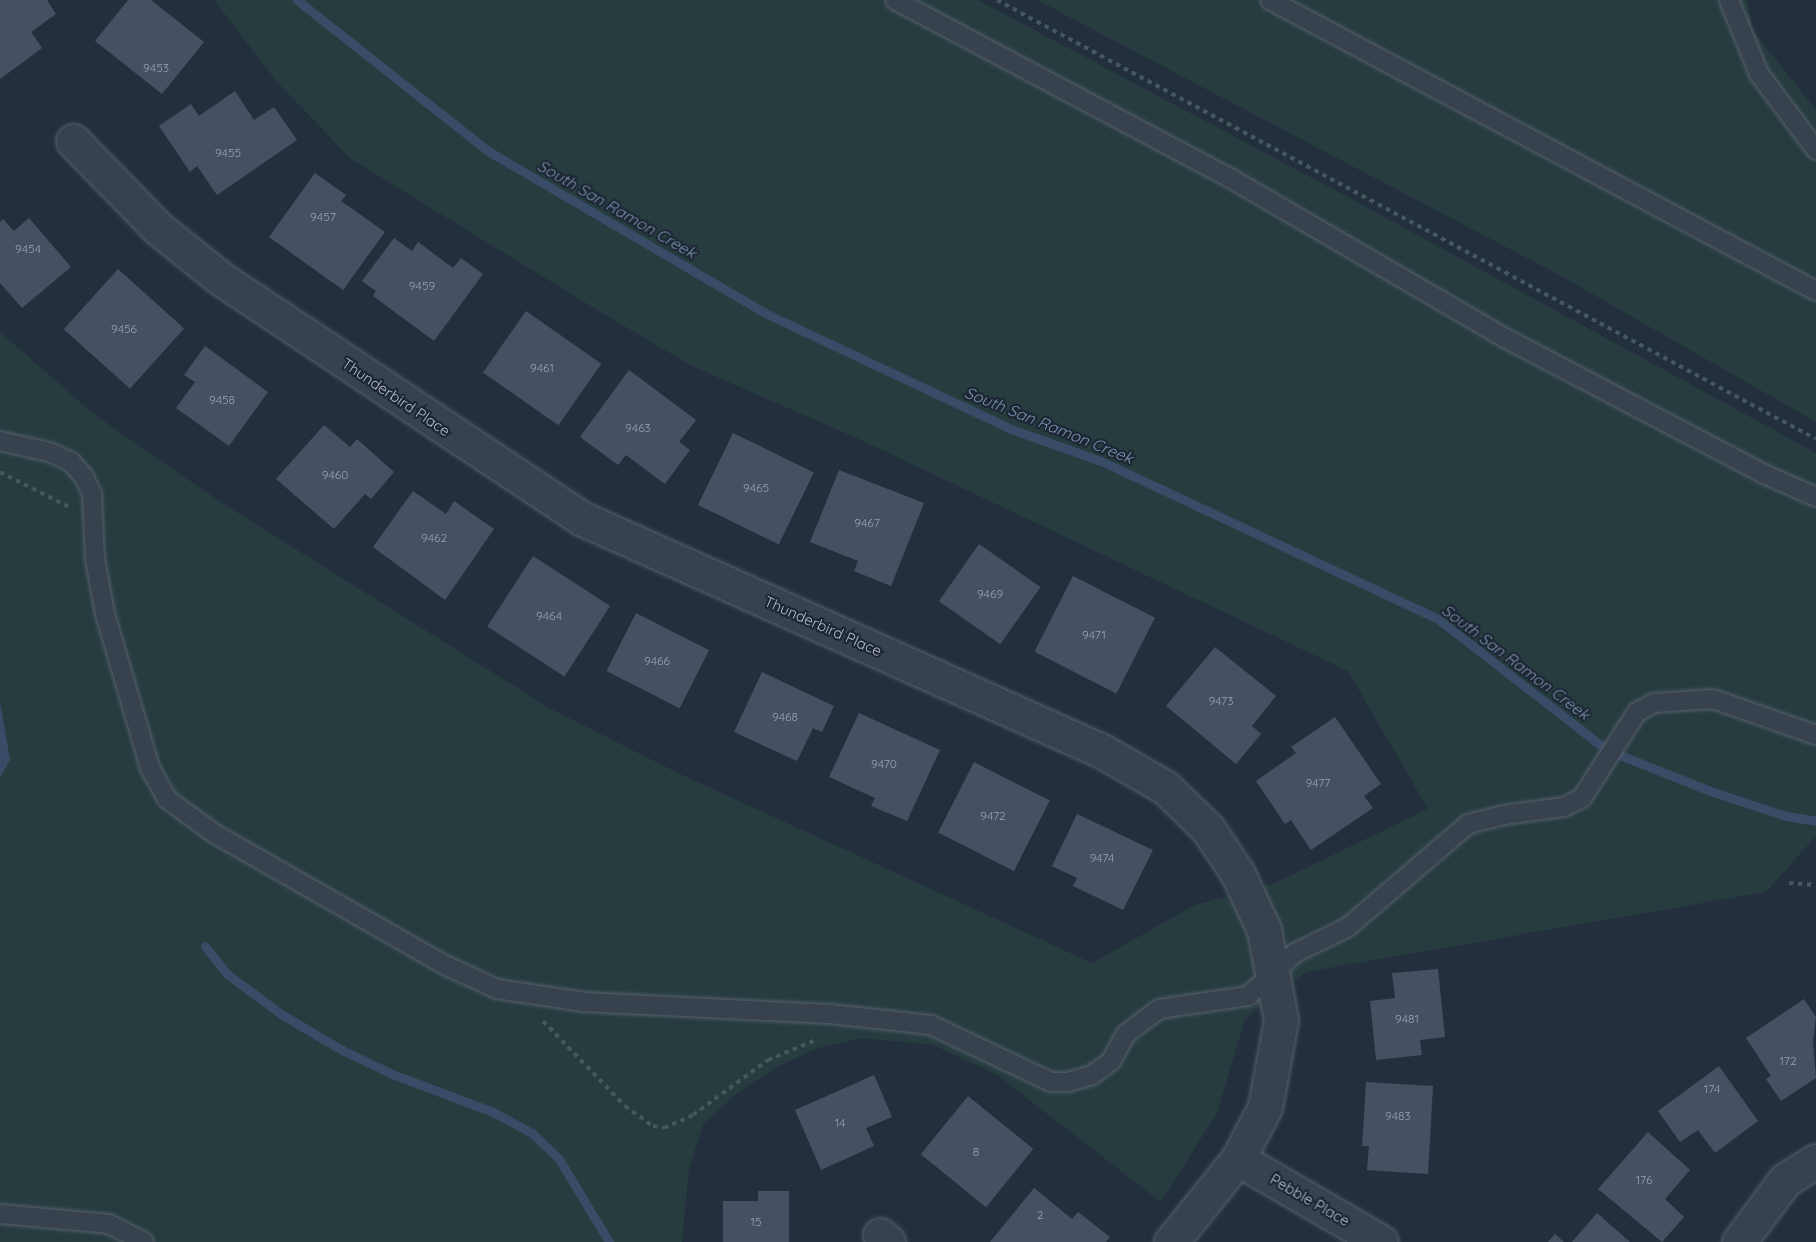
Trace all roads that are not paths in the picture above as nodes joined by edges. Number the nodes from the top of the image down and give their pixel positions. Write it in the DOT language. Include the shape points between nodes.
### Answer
graph roads {
  1 [pos="895,0"];
  2 [pos="1270,0"];
  3 [pos="1729,0"];
  4 [pos="73,141"];
  5 [pos="1816,150"];
  6 [pos="1816,291"];
  7 [pos="0,441"];
  8 [pos="1816,496"];
  9 [pos="1816,735"];
  10 [pos="1274,973"];
  11 [pos="1238,1159"];
  12 [pos="1816,1161"];
  13 [pos="0,1214"];
  14 [pos="144,1242"];
  15 [pos="1171,1242"];
  16 [pos="1381,1242"];
  17 [pos="1739,1242"];
  1 -- 8 [label="lane" via="1230,178 1505,338 1764,474"];
  2 -- 6 [label="lane"];
  3 -- 5 [label="lane" via="1759,74"];
  4 -- 10 [label="street, Thunderbird Place" via="159,229 220,278 583,519 1102,751 1166,788 1208,829 1238,874 1264,930"];
  7 -- 10 [label="lane" via="49,452 71,462 92,494 95,559 105,614 150,768 167,799 215,834 445,965 515,994 632,1005 830,1014 931,1025 1051,1082 1092,1075 1111,1060 1126,1034 1159,1010 1248,996"];
  9 -- 10 [label="lane" via="1713,699 1654,703 1637,712 1594,785 1582,798 1564,807 1468,824 1348,927 1295,953"];
  10 -- 11 [label="street, Thunderbird Place" via="1281,1020 1274,1064 1265,1107"];
  11 -- 15 [label="street, Thunderbird Place"];
  11 -- 16 [label="street, Pebble Place"];
  12 -- 17 [label="street" via="1785,1180"];
  13 -- 14 [label="lane" via="109,1224"];
}
